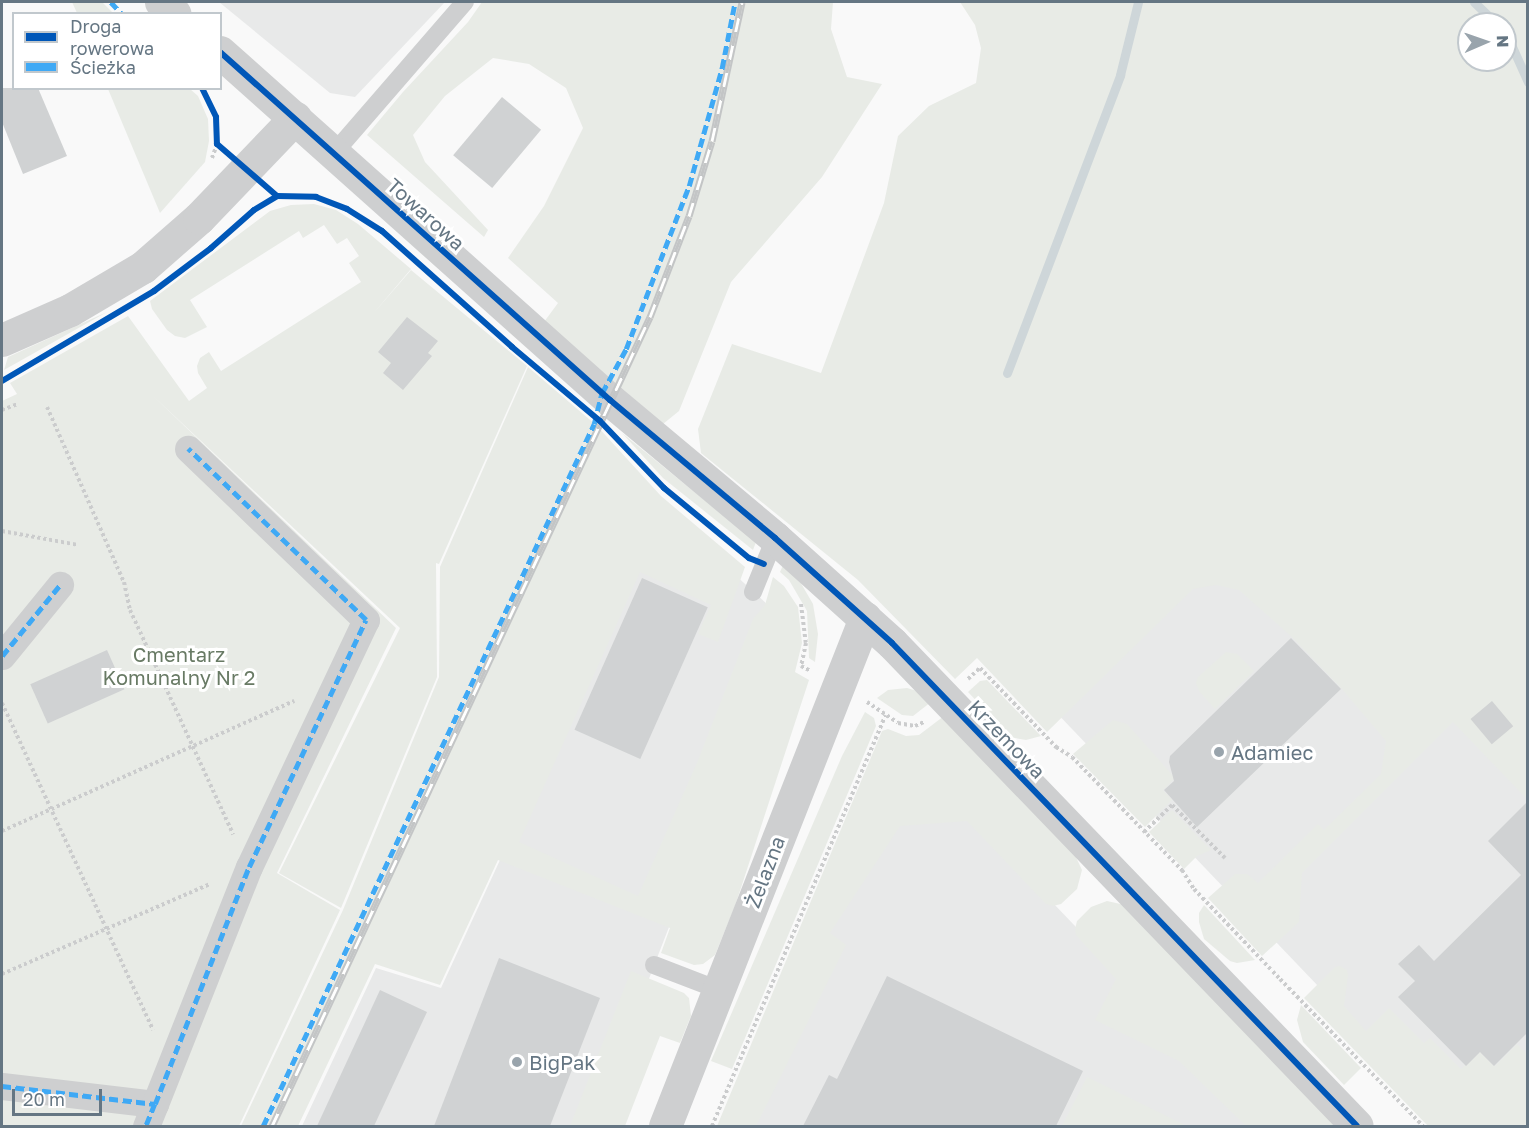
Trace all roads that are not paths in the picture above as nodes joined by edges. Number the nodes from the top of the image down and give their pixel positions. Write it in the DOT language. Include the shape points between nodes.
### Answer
graph roads {
  1 [pos="161,2"];
  2 [pos="465,2"];
  3 [pos="173,12"];
  4 [pos="222,54"];
  5 [pos="295,118"];
  6 [pos="334,153"];
  7 [pos="2,340"];
  8 [pos="610,400"];
  9 [pos="188,449"];
  10 [pos="775,538"];
  11 [pos="60,585"];
  12 [pos="753,592"];
  13 [pos="865,618"];
  14 [pos="2,656"];
  15 [pos="654,965"];
  16 [pos="719,990"];
  17 [pos="2,1086"];
  18 [pos="151,1115"];
  19 [pos="665,1126"];
  20 [pos="1357,1126"];
  1 -- 3 [label="street"];
  2 -- 6 [label="lane"];
  4 -- 5 [label="street, Towarowa"];
  5 -- 6 [label="street, Towarowa"];
  5 -- 7 [label="street" via="200,218 143,267 70,310"];
  6 -- 8 [label="street, Towarowa"];
  8 -- 10 [label="street, Krzemowa"];
  9 -- 18 [label="street" via="366,620 249,867"];
  10 -- 12 [label="lane"];
  10 -- 13 [label="street, Krzemowa"];
  11 -- 14 [label="street"];
  13 -- 16 [label="street, Żelazna"];
  13 -- 20 [label="street, Krzemowa"];
  15 -- 16 [label="lane"];
  16 -- 19 [label="street, Żelazna"];
  17 -- 18 [label="street"];
}
